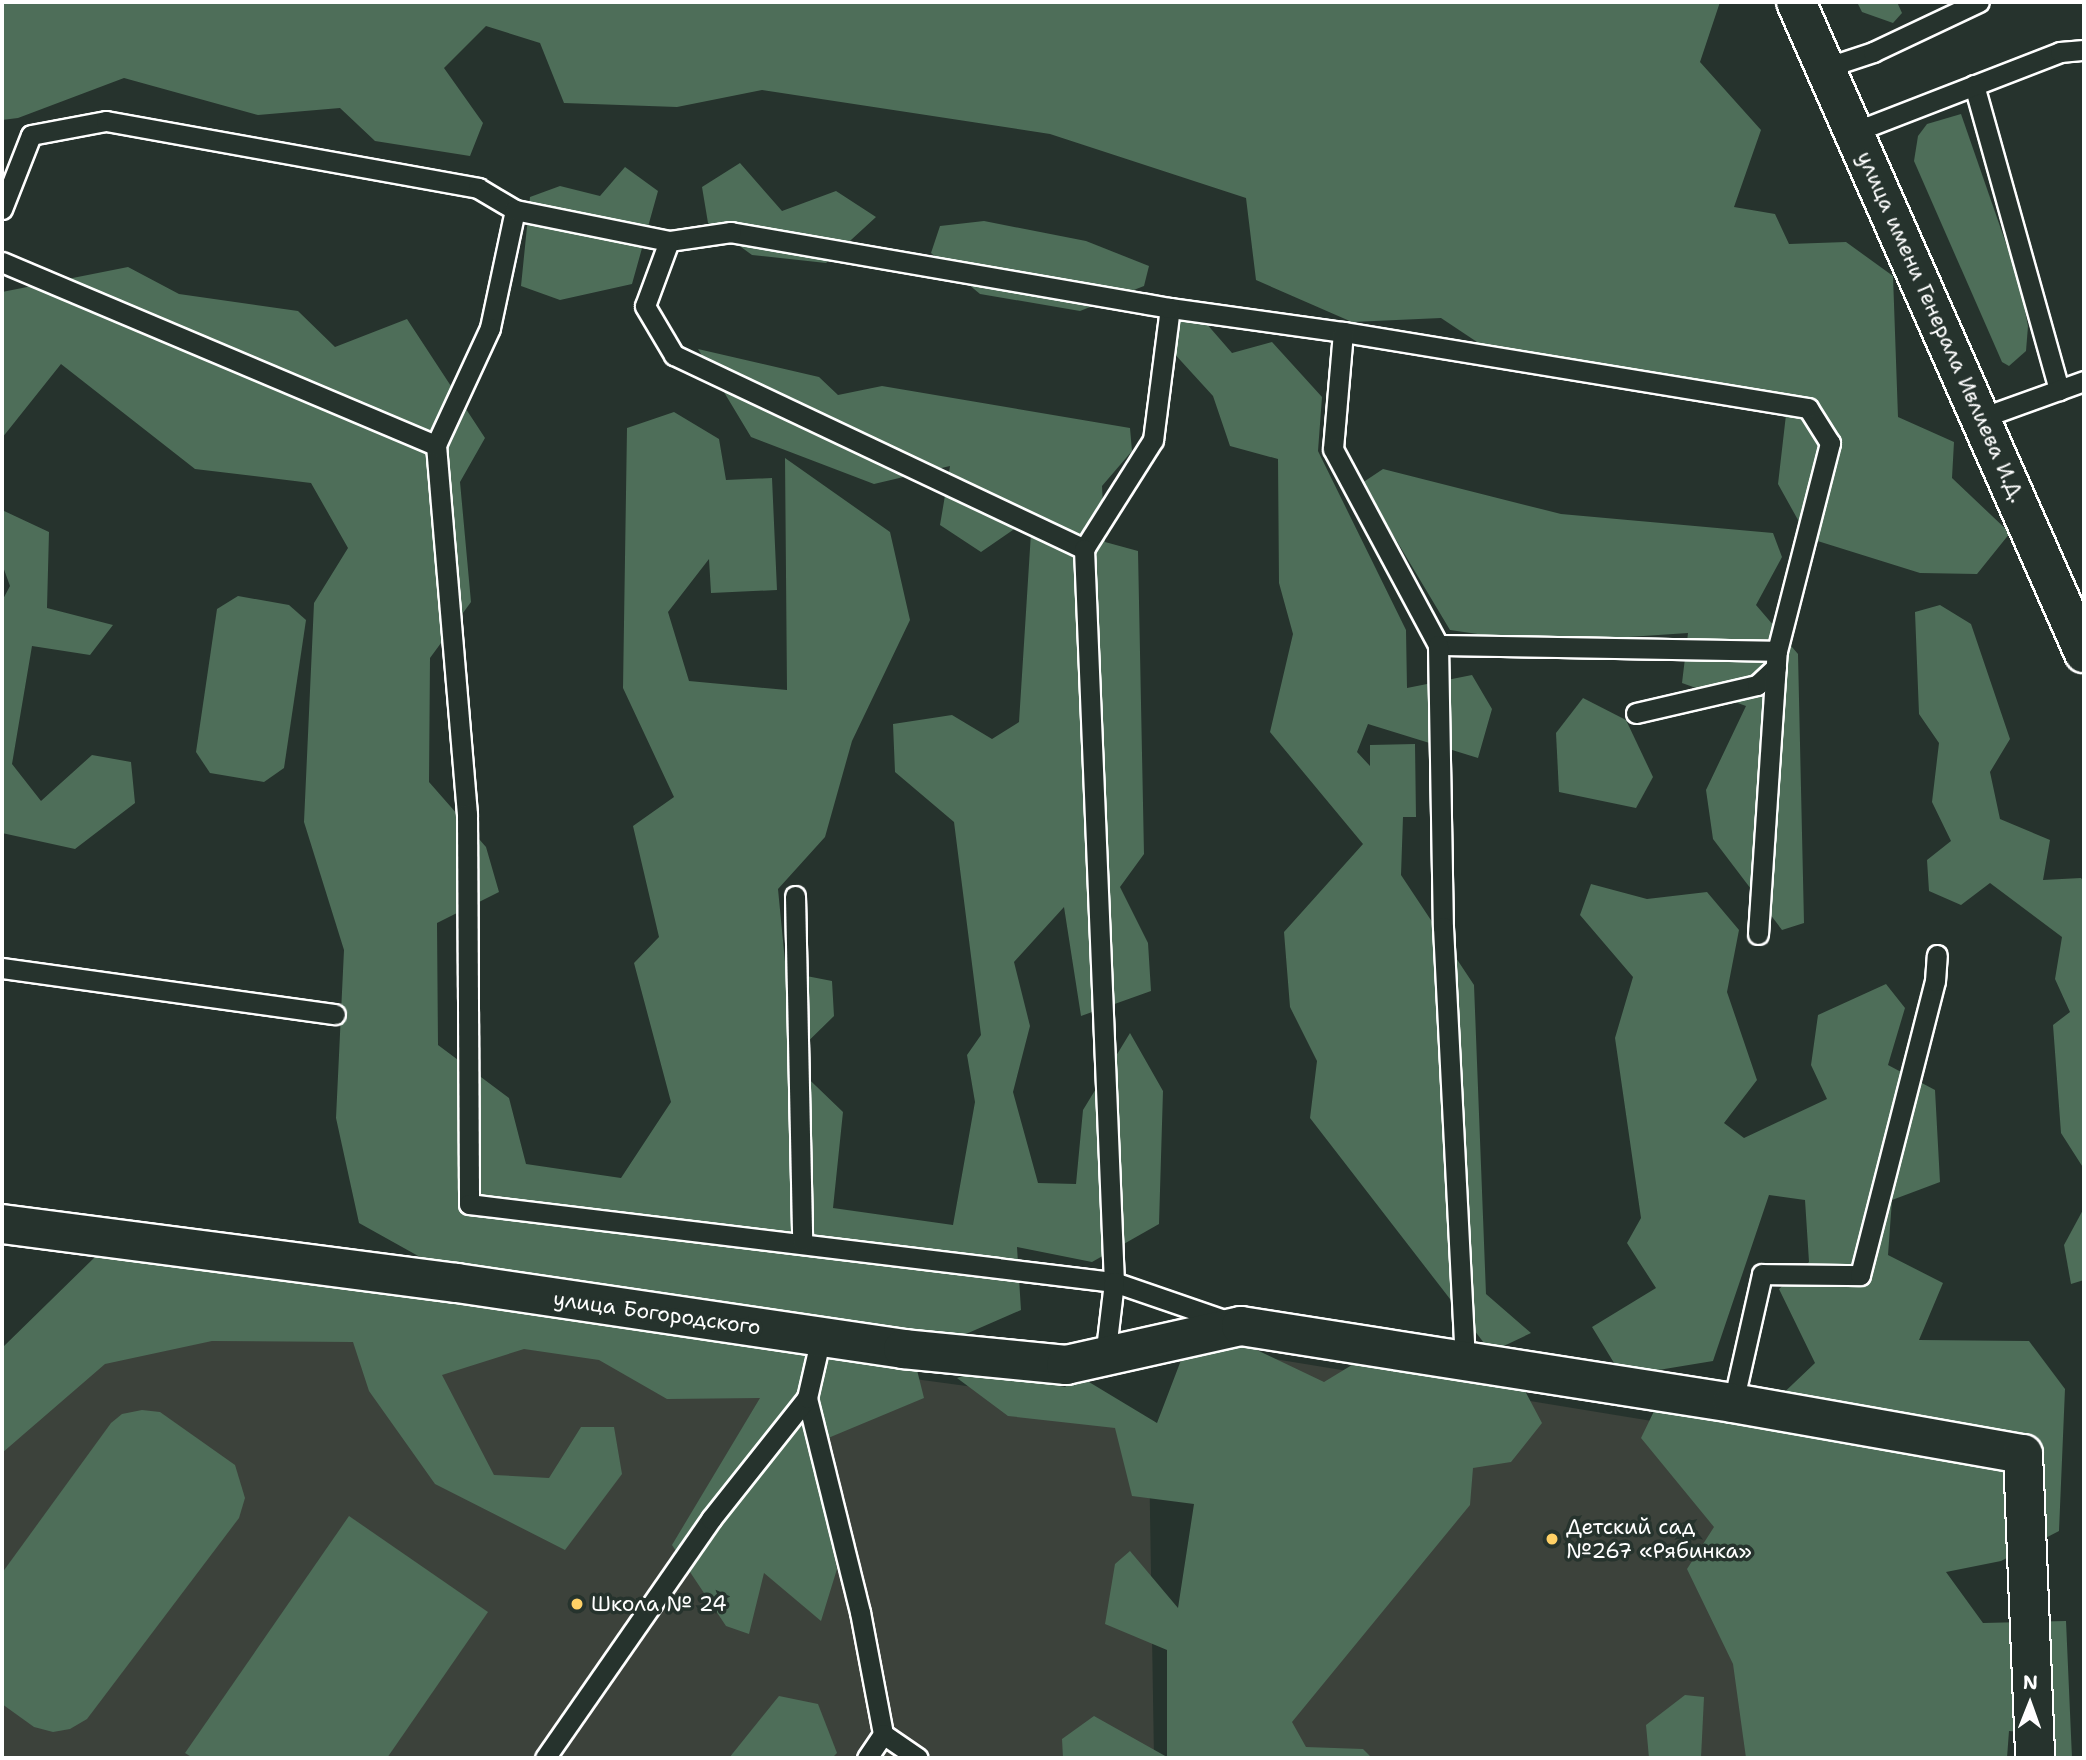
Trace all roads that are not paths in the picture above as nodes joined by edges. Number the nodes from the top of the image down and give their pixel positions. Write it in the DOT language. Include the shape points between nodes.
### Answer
graph roads {
  1 [pos="1796,2"];
  2 [pos="1979,2"];
  3 [pos="2084,50"];
  4 [pos="1825,68"];
  5 [pos="1974,85"];
  6 [pos="1854,132"];
  7 [pos="2,209"];
  8 [pos="516,210"];
  9 [pos="669,241"];
  10 [pos="2,262"];
  11 [pos="1170,308"];
  12 [pos="1343,332"];
  13 [pos="2084,381"];
  14 [pos="2059,390"];
  15 [pos="1981,418"];
  16 [pos="436,445"];
  17 [pos="1084,550"];
  18 [pos="1438,645"];
  19 [pos="2084,653"];
  20 [pos="1777,659"];
  21 [pos="1636,713"];
  22 [pos="795,896"];
  23 [pos="1758,934"];
  24 [pos="1937,955"];
  25 [pos="2,968"];
  26 [pos="335,1014"];
  27 [pos="2,1224"];
  28 [pos="802,1241"];
  29 [pos="1114,1282"];
  30 [pos="1241,1326"];
  31 [pos="821,1337"];
  32 [pos="1105,1357"];
  33 [pos="1465,1364"];
  34 [pos="807,1398"];
  35 [pos="1733,1403"];
  36 [pos="883,1734"];
  37 [pos="545,1758"];
  38 [pos="867,1758"];
  39 [pos="918,1758"];
  40 [pos="2035,1758"];
  1 -- 4 [label="street, улица имени Генерала Ивлиева И.Д."];
  2 -- 4 [label="lane" via="1873,52"];
  3 -- 5 [label="lane" via="2060,52"];
  4 -- 6 [label="street, улица имени Генерала Ивлиева И.Д."];
  5 -- 6 [label="lane"];
  5 -- 14 [label="lane"];
  6 -- 15 [label="street, улица имени Генерала Ивлиева И.Д."];
  7 -- 8 [label="lane" via="31,135 106,121 478,188"];
  8 -- 9 [label="lane"];
  8 -- 16 [label="lane" via="490,328"];
  9 -- 11 [label="lane" via="731,232"];
  9 -- 17 [label="lane" via="645,306 674,355"];
  10 -- 16 [label="lane"];
  11 -- 12 [label="lane"];
  11 -- 17 [label="lane" via="1153,440"];
  12 -- 18 [label="lane" via="1334,449"];
  12 -- 20 [label="lane" via="1808,408 1830,443"];
  13 -- 14 [label="lane"];
  14 -- 15 [label="lane"];
  15 -- 19 [label="street, улица имени Генерала Ивлиева И.Д."];
  16 -- 28 [label="lane" via="467,814 469,1203"];
  17 -- 29 [label="lane"];
  18 -- 20 [label="lane"];
  18 -- 33 [label="lane" via="1443,927"];
  20 -- 21 [label="lane" via="1757,685"];
  20 -- 23 [label="lane"];
  22 -- 28 [label="lane"];
  24 -- 35 [label="lane" via="1935,981 1860,1275 1762,1274"];
  25 -- 26 [label="lane"];
  27 -- 31 [label="street, улица Богородского" via="457,1283"];
  28 -- 29 [label="lane"];
  29 -- 30 [label="lane"];
  29 -- 32 [label="lane"];
  30 -- 32 [label="street, улица Богородского"];
  30 -- 33 [label="street, улица Богородского"];
  31 -- 32 [label="street, улица Богородского" via="1066,1365"];
  31 -- 34 [label="lane"];
  33 -- 35 [label="street, улица Богородского"];
  34 -- 36 [label="lane" via="860,1612"];
  34 -- 37 [label="lane" via="711,1519"];
  35 -- 40 [label="street, улица Богородского" via="2023,1454"];
  36 -- 38 [label="lane"];
  36 -- 39 [label="lane"];
}
